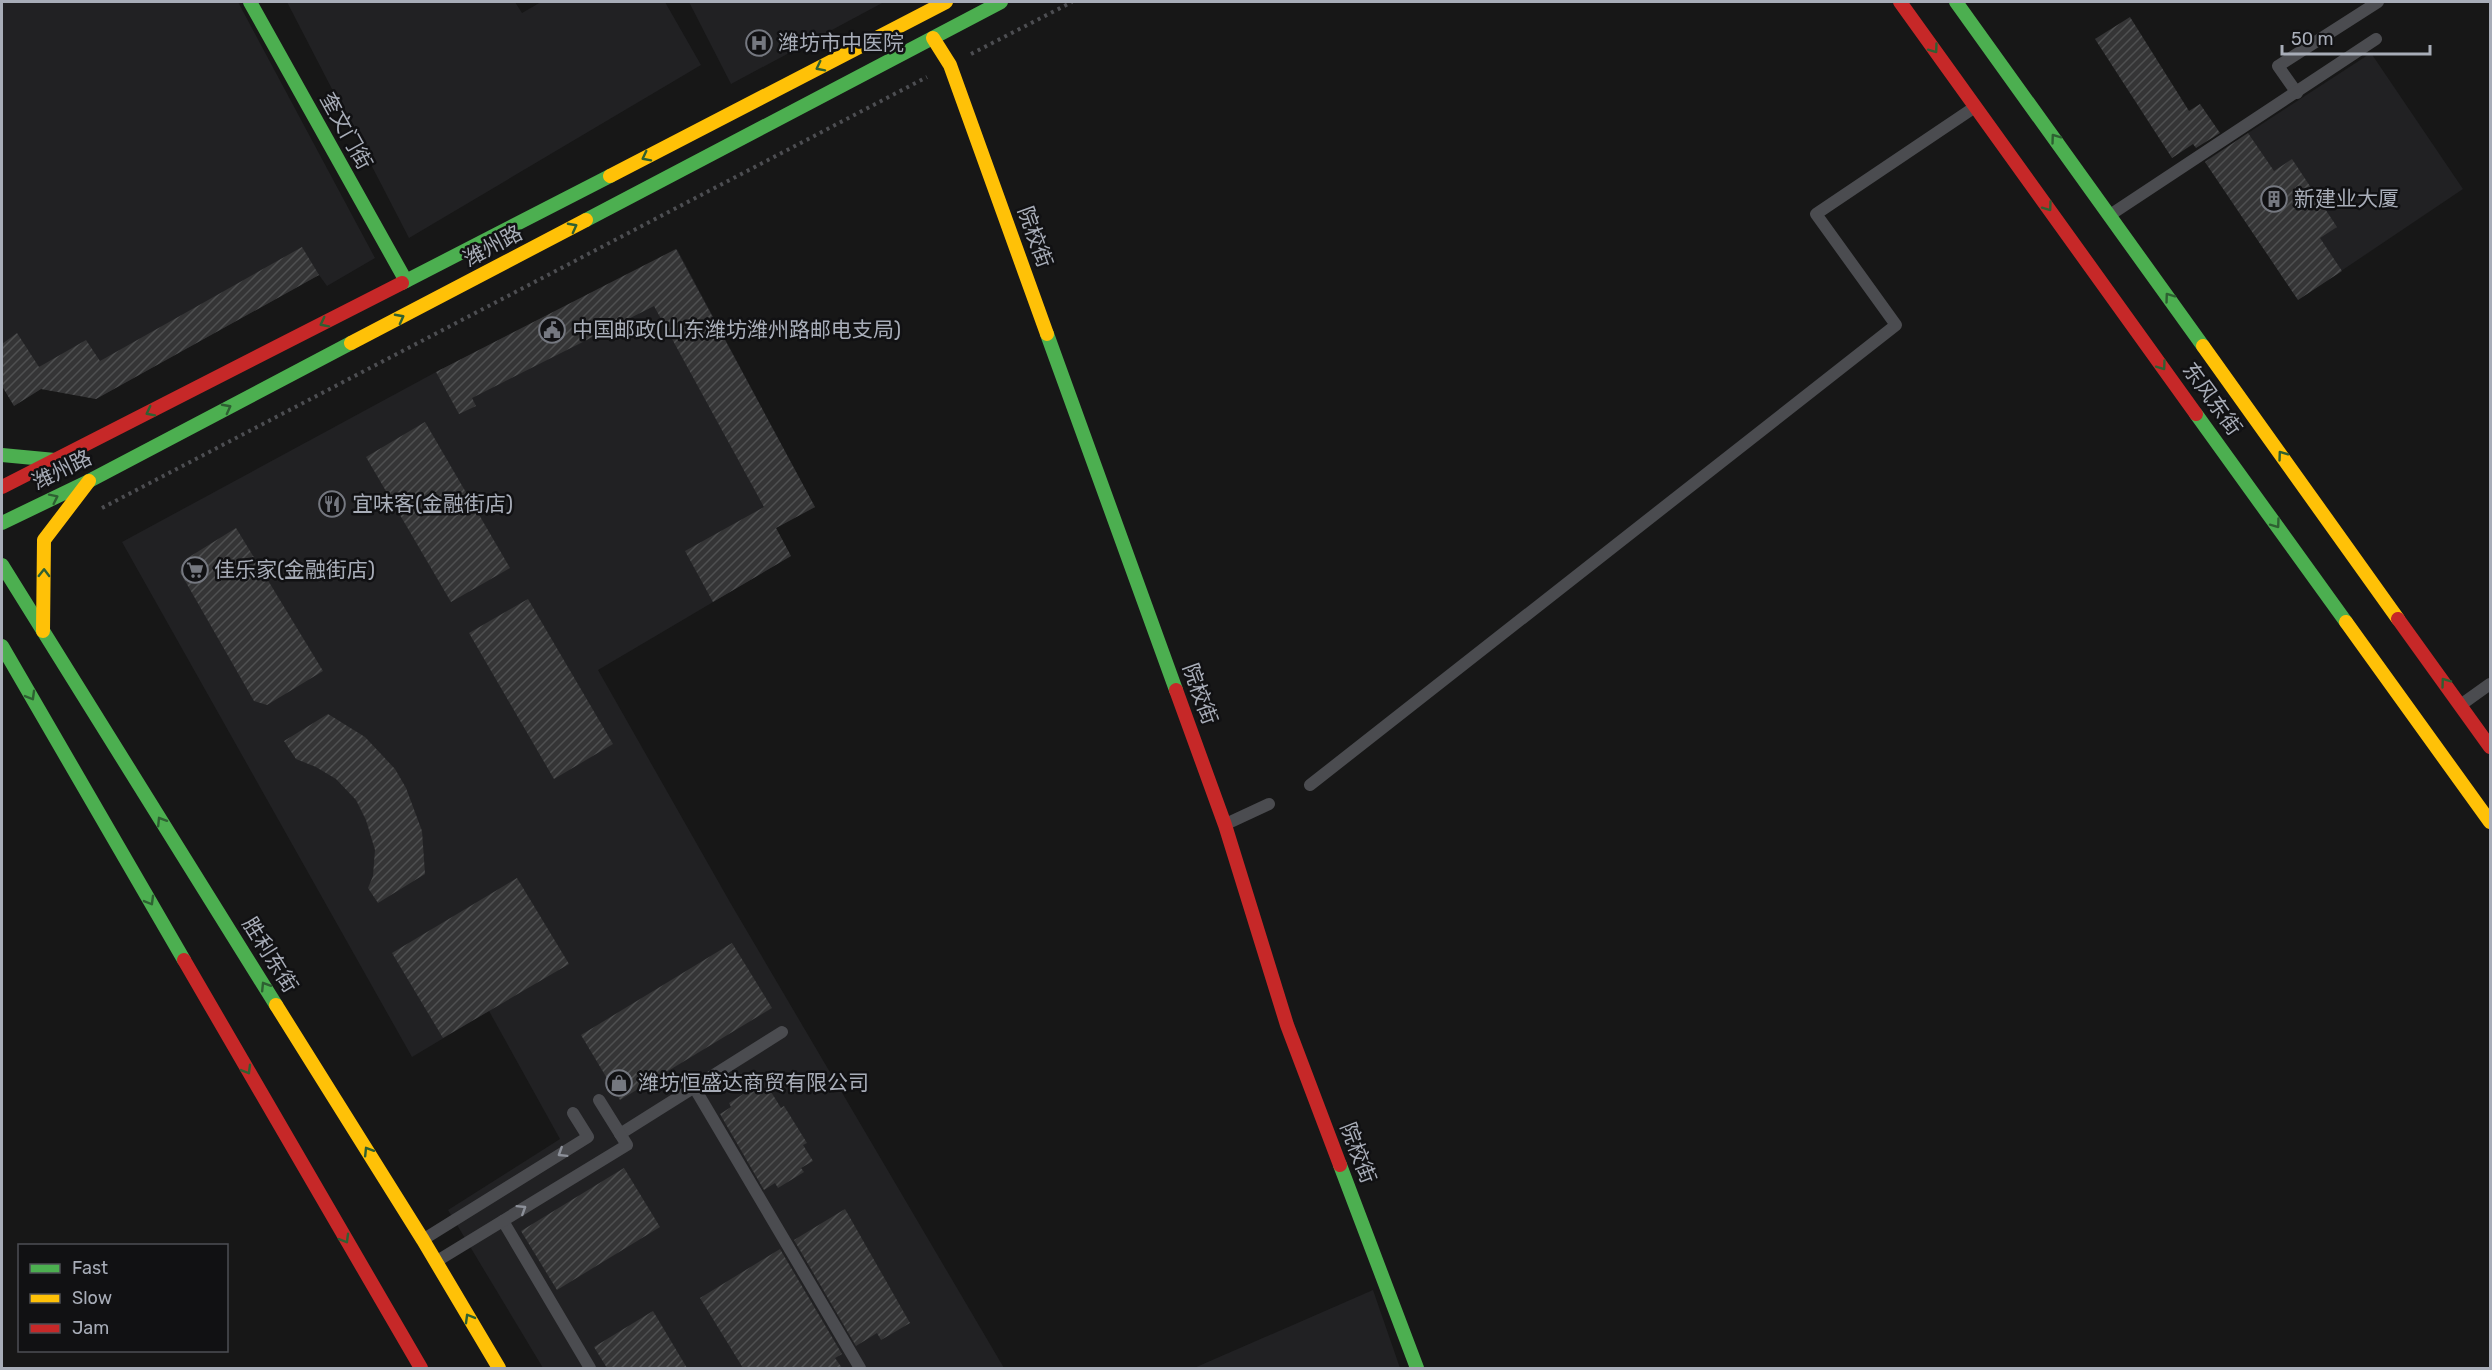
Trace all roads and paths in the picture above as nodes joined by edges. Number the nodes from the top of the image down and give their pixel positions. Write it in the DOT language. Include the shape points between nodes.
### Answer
graph roads {
  1 [pos="250,2"];
  2 [pos="946,2"];
  3 [pos="1001,2"];
  4 [pos="1072,2"];
  5 [pos="1900,2"];
  6 [pos="1956,2"];
  7 [pos="2378,2"];
  8 [pos="933,39"];
  9 [pos="2376,39"];
  10 [pos="950,65"];
  11 [pos="2297,93"];
  12 [pos="1976,107"];
  13 [pos="2110,215"];
  14 [pos="406,281"];
  15 [pos="2,455"];
  16 [pos="55,460"];
  17 [pos="89,481"];
  18 [pos="2,487"];
  19 [pos="93,513"];
  20 [pos="2,523"];
  21 [pos="2,565"];
  22 [pos="43,631"];
  23 [pos="2,646"];
  24 [pos="2490,684"];
  25 [pos="2461,705"];
  26 [pos="2490,747"];
  27 [pos="1310,785"];
  28 [pos="1269,804"];
  29 [pos="2490,822"];
  30 [pos="1225,825"];
  31 [pos="782,1032"];
  32 [pos="694,1087"];
  33 [pos="599,1100"];
  34 [pos="573,1113"];
  35 [pos="620,1134"];
  36 [pos="503,1221"];
  37 [pos="423,1240"];
  38 [pos="436,1262"];
  39 [pos="421,1368"];
  40 [pos="499,1368"];
  41 [pos="590,1368"];
  42 [pos="860,1368"];
  43 [pos="1417,1368"];
  1 -- 14 [label="main road, 奎文门街"];
  2 -- 14 [label="main road, 潍州路, one-way"];
  3 -- 8 [label="main road, 潍州路"];
  4 -- 10 [label="path"];
  5 -- 12 [label="main road, 东风东街, one-way"];
  13 -- 6 [label="main road, 东风东街, one-way"];
  7 -- 11 [label="lane" via="2278,66"];
  8 -- 10 [label="main road, 院校街"];
  17 -- 8 [label="main road, 潍州路, one-way"];
  9 -- 11 [label="lane"];
  10 -- 19 [label="path"];
  10 -- 30 [label="main road, 院校街"];
  11 -- 13 [label="lane"];
  12 -- 27 [label="lane" via="1816,214 1896,325"];
  12 -- 29 [label="main road, 东风东街, one-way"];
  25 -- 13 [label="main road, 东风东街, one-way"];
  14 -- 16 [label="main road, 潍州路, one-way"];
  15 -- 16 [label="main road"];
  16 -- 18 [label="main road, 潍州路"];
  20 -- 17 [label="main road, 潍州路, one-way"];
  22 -- 17 [label="main road, one-way" via="44,540"];
  21 -- 22 [label="main road, 胜利东街"];
  37 -- 22 [label="main road, 胜利东街, one-way"];
  23 -- 39 [label="main road, one-way"];
  24 -- 25 [label="lane"];
  25 -- 26 [label="main road, 东风东街"];
  28 -- 30 [label="lane"];
  30 -- 43 [label="main road, 院校街" via="1287,1024"];
  31 -- 32 [label="lane"];
  32 -- 35 [label="lane"];
  32 -- 42 [label="lane"];
  33 -- 35 [label="lane"];
  34 -- 37 [label="lane, one-way" via="588,1137"];
  36 -- 35 [label="lane, one-way" via="627,1145"];
  36 -- 38 [label="lane"];
  36 -- 41 [label="lane"];
  37 -- 38 [label="main road, 胜利东街"];
  40 -- 38 [label="main road, 胜利东街, one-way"];
}
